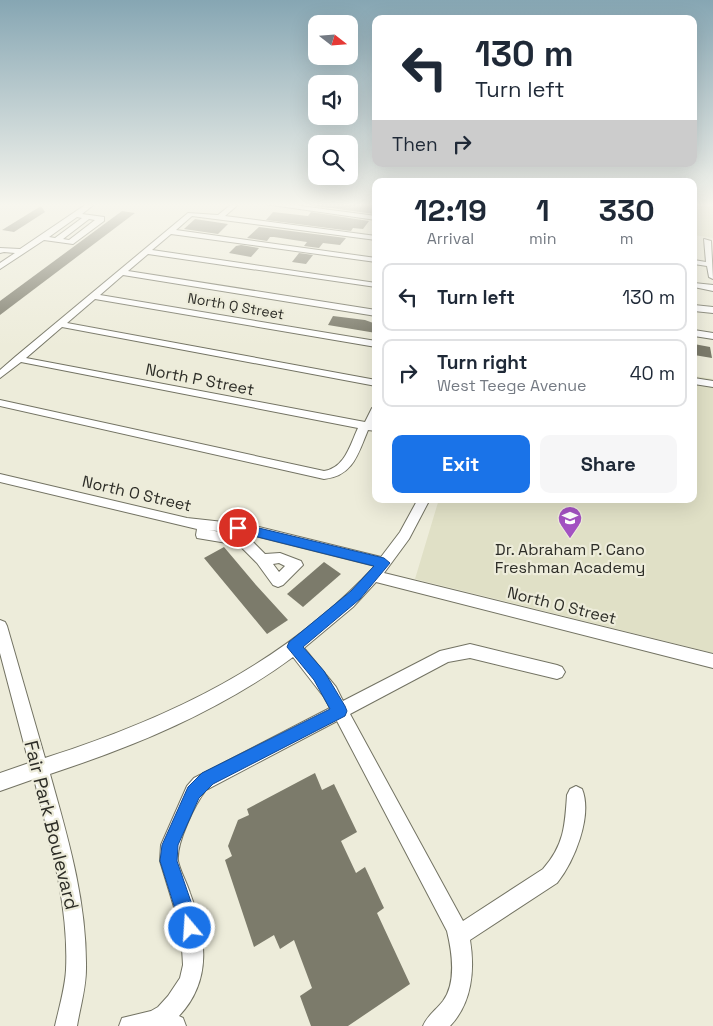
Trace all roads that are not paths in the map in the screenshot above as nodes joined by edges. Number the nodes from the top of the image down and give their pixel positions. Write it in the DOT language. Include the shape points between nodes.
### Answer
graph roads {
  1 [pos="10,251"];
  2 [pos="145,251"];
  3 [pos="311,251"];
  4 [pos="709,251"];
  5 [pos="22,252"];
  6 [pos="372,259"];
  7 [pos="697,262"];
  8 [pos="712,265"];
  9 [pos="0,267"];
  10 [pos="120,272"];
  11 [pos="713,277"];
  12 [pos="372,284"];
  13 [pos="697,285"];
  14 [pos="713,288"];
  15 [pos="92,296"];
  16 [pos="697,308"];
  17 [pos="713,310"];
  18 [pos="372,312"];
  19 [pos="59,324"];
  20 [pos="697,333"];
  21 [pos="713,336"];
  22 [pos="372,343"];
  23 [pos="18,359"];
  24 [pos="0,375"];
  25 [pos="697,381"];
  26 [pos="372,382"];
  27 [pos="713,384"];
  28 [pos="0,403"];
  29 [pos="369,427"];
  30 [pos="0,478"];
  31 [pos="422,503"];
  32 [pos="204,525"];
  33 [pos="262,559"];
  34 [pos="384,563"];
  35 [pos="373,576"];
  36 [pos="0,626"];
  37 [pos="294,647"];
  38 [pos="713,661"];
  39 [pos="557,672"];
  40 [pos="340,711"];
  41 [pos="39,769"];
  42 [pos="0,782"];
  43 [pos="576,795"];
  44 [pos="458,936"];
  45 [pos="169,1022"];
  46 [pos="66,1026"];
  47 [pos="130,1026"];
  48 [pos="434,1026"];
  1 -- 5 [label="street"];
  2 -- 10 [label="street"];
  2 -- 12 [label="street"];
  3 -- 6 [label="street"];
  4 -- 8 [label="street"];
  5 -- 9 [label="street"];
  7 -- 8 [label="street"];
  8 -- 11 [label="street"];
  10 -- 15 [label="street"];
  10 -- 18 [label="street"];
  13 -- 14 [label="street"];
  15 -- 19 [label="street"];
  15 -- 22 [label="street, North Q Street"];
  16 -- 17 [label="street"];
  19 -- 23 [label="street"];
  19 -- 26 [label="street"];
  20 -- 21 [label="street"];
  23 -- 24 [label="street"];
  23 -- 29 [label="street, North P Street"];
  25 -- 27 [label="street"];
  28 -- 29 [label="street" via="324,475 340,472"];
  30 -- 32 [label="street, North O Street"];
  31 -- 34 [label="street"];
  32 -- 33 [label="street" via="202,536 243,541"];
  32 -- 34 [label="street, North O Street" via="252,530"];
  34 -- 35 [label="street"];
  35 -- 37 [label="street" via="332,617"];
  35 -- 38 [label="street, North O Street"];
  36 -- 41 [label="street, Fair Park Boulevard"];
  37 -- 40 [label="street" via="319,676"];
  37 -- 41 [label="street" via="221,694 164,723"];
  39 -- 40 [label="street" via="481,653 456,653 414,671"];
  40 -- 44 [label="street"];
  40 -- 45 [label="street" via="208,778 194,792 170,845 169,861 194,942 195,958 185,992"];
  41 -- 42 [label="street"];
  41 -- 46 [label="street, Fair Park Boulevard" via="74,909 76,971"];
  43 -- 44 [label="street" via="570,847 562,864 550,876"];
  44 -- 48 [label="street" via="464,970 460,988 453,1006"];
  45 -- 47 [label="street"];
}
